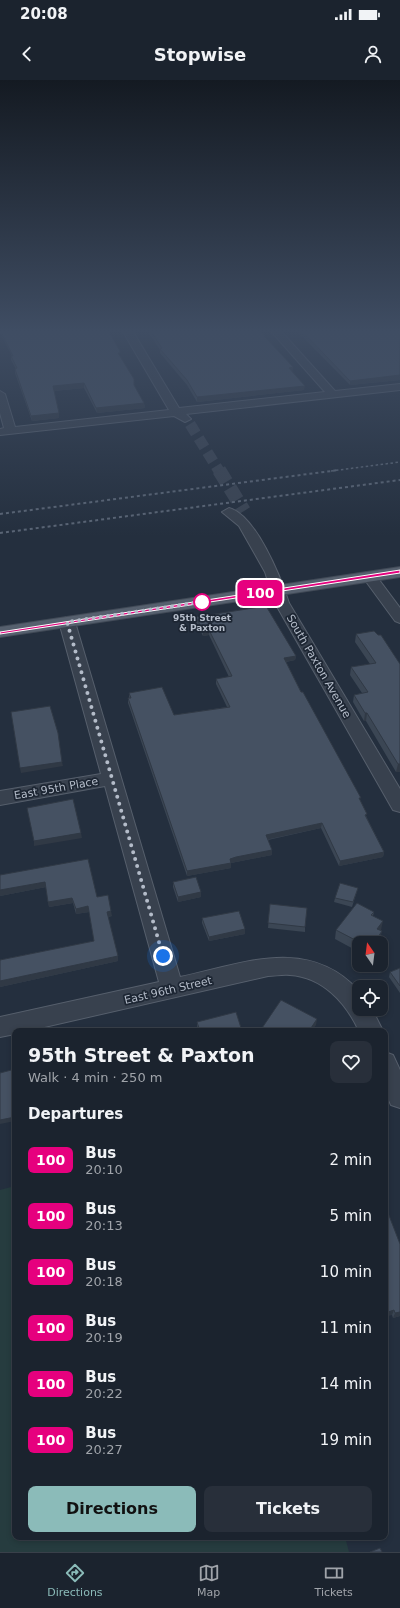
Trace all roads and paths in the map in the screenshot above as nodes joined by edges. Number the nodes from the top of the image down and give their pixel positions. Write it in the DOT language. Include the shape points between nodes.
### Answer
graph roads {
  1 [pos="1,399"];
  2 [pos="168,399"];
  3 [pos="299,399"];
  4 [pos="176,412"];
  5 [pos="190,424"];
  6 [pos="177,425"];
  7 [pos="6,432"];
  8 [pos="229,512"];
  9 [pos="400,572"];
  10 [pos="369,576"];
  11 [pos="278,590"];
  12 [pos="400,618"];
  13 [pos="67,622"];
  14 [pos="0,632"];
  15 [pos="112,778"];
  16 [pos="0,798"];
  17 [pos="400,805"];
  18 [pos="172,989"];
  19 [pos="352,998"];
  20 [pos="363,1016"];
  21 [pos="0,1027"];
  22 [pos="369,1028"];
  23 [pos="388,1071"];
  24 [pos="400,1097"];
  1 -- 7 [label="street"];
  2 -- 4 [label="street"];
  3 -- 4 [label="street"];
  4 -- 5 [label="street"];
  4 -- 6 [label="street"];
  4 -- 7 [label="street"];
  8 -- 11 [label="street, South Paxton Avenue" via="244,517 272,572"];
  9 -- 10 [label="main road"];
  10 -- 11 [label="main road"];
  10 -- 12 [label="street"];
  11 -- 13 [label="main road"];
  11 -- 17 [label="street, South Paxton Avenue" via="282,603"];
  13 -- 14 [label="main road"];
  13 -- 15 [label="street"];
  15 -- 16 [label="street, East 95th Place"];
  15 -- 18 [label="street"];
  18 -- 19 [label="street, East 96th Street" via="268,967 292,966 310,970 335,981"];
  18 -- 21 [label="street, East 96th Street"];
  20 -- 22 [label="street, East 96th Street"];
  23 -- 24 [label="street"];
}
